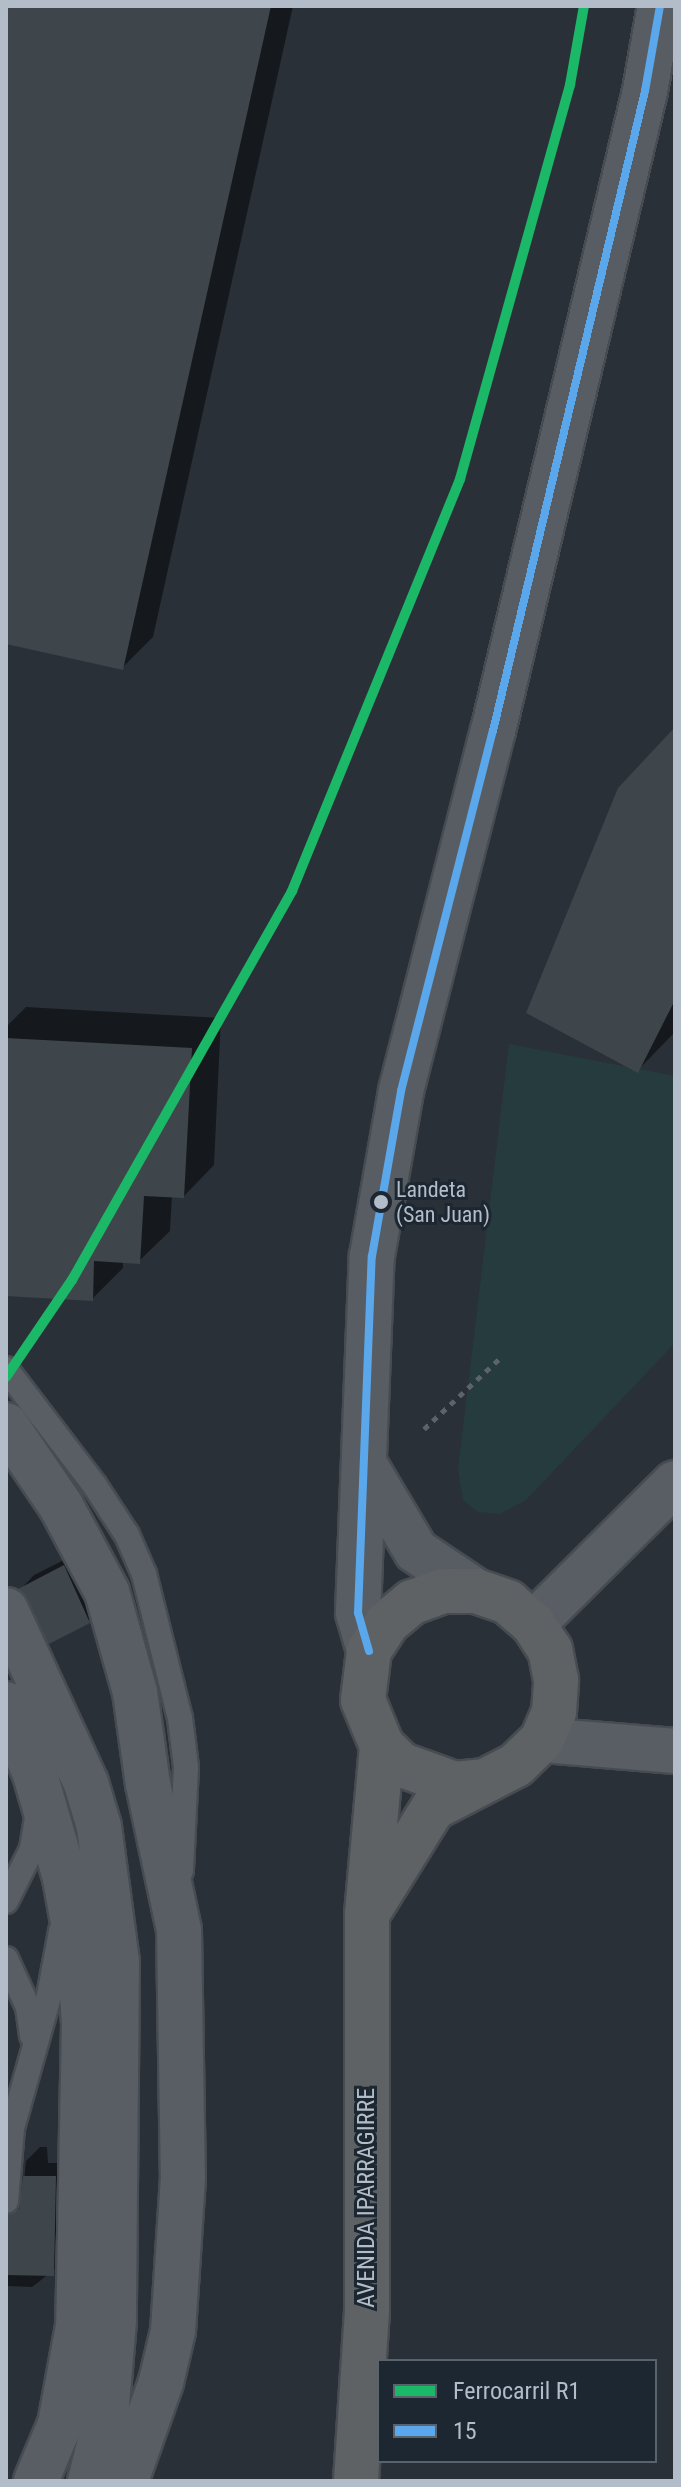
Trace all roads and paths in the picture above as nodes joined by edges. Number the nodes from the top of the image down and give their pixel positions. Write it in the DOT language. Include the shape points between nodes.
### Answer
graph roads {
  1 [pos="660,6"];
  2 [pos="499,1359"];
  3 [pos="6,1369"];
  4 [pos="6,1425"];
  5 [pos="424,1429"];
  6 [pos="365,1465"];
  7 [pos="675,1483"];
  8 [pos="476,1591"];
  9 [pos="6,1610"];
  10 [pos="533,1624"];
  11 [pos="369,1651"];
  12 [pos="6,1704"];
  13 [pos="542,1740"];
  14 [pos="382,1746"];
  15 [pos="675,1751"];
  16 [pos="35,1774"];
  17 [pos="483,1781"];
  18 [pos="55,1837"];
  19 [pos="6,1901"];
  20 [pos="367,1914"];
  21 [pos="179,1930"];
  22 [pos="6,1959"];
  23 [pos="26,2074"];
  24 [pos="6,2201"];
  25 [pos="367,2309"];
  26 [pos="377,2441"];
  27 [pos="36,2481"];
  28 [pos="90,2481"];
  29 [pos="126,2481"];
  30 [pos="356,2481"];
  1 -- 6 [label="street" via="645,91 493,731 401,1091 372,1256"];
  2 -- 5 [label="path"];
  3 -- 21 [label="lane" via="127,1535 148,1587 180,1718 186,1767"];
  4 -- 21 [label="street" via="89,1552 111,1604 135,1692"];
  6 -- 8 [label="street" via="416,1551"];
  6 -- 11 [label="street" via="358,1613"];
  7 -- 10 [label="street"];
  8 -- 10 [label="highway" via="508,1602"];
  8 -- 11 [label="highway" via="443,1591 412,1602 387,1623"];
  9 -- 28 [label="street" via="86,1783 105,1856 117,1962 114,2321 106,2416"];
  10 -- 13 [label="highway" via="550,1650 556,1680 554,1712"];
  11 -- 14 [label="highway" via="363,1700"];
  12 -- 16 [label="street"];
  13 -- 15 [label="street"];
  13 -- 17 [label="highway" via="516,1765"];
  14 -- 17 [label="highway" via="427,1778 455,1784"];
  14 -- 20 [label="highway, AVENIDA IPARRAGIRRE"];
  16 -- 18 [label="street"];
  16 -- 19 [label="lane" via="32,1849"];
  17 -- 20 [label="highway" via="433,1808"];
  18 -- 23 [label="lane" via="62,1888 58,1957"];
  18 -- 27 [label="street" via="73,1915 84,2024 81,2295 72,2380"];
  20 -- 25 [label="highway, AVENIDA IPARRAGIRRE"];
  21 -- 29 [label="street" via="183,2177 173,2331"];
  22 -- 23 [label="lane" via="31,2022"];
  23 -- 24 [label="lane" via="12,2128"];
  25 -- 26 [label="highway"];
  25 -- 30 [label="highway, AVENIDA IPARRAGIRRE"];
}
